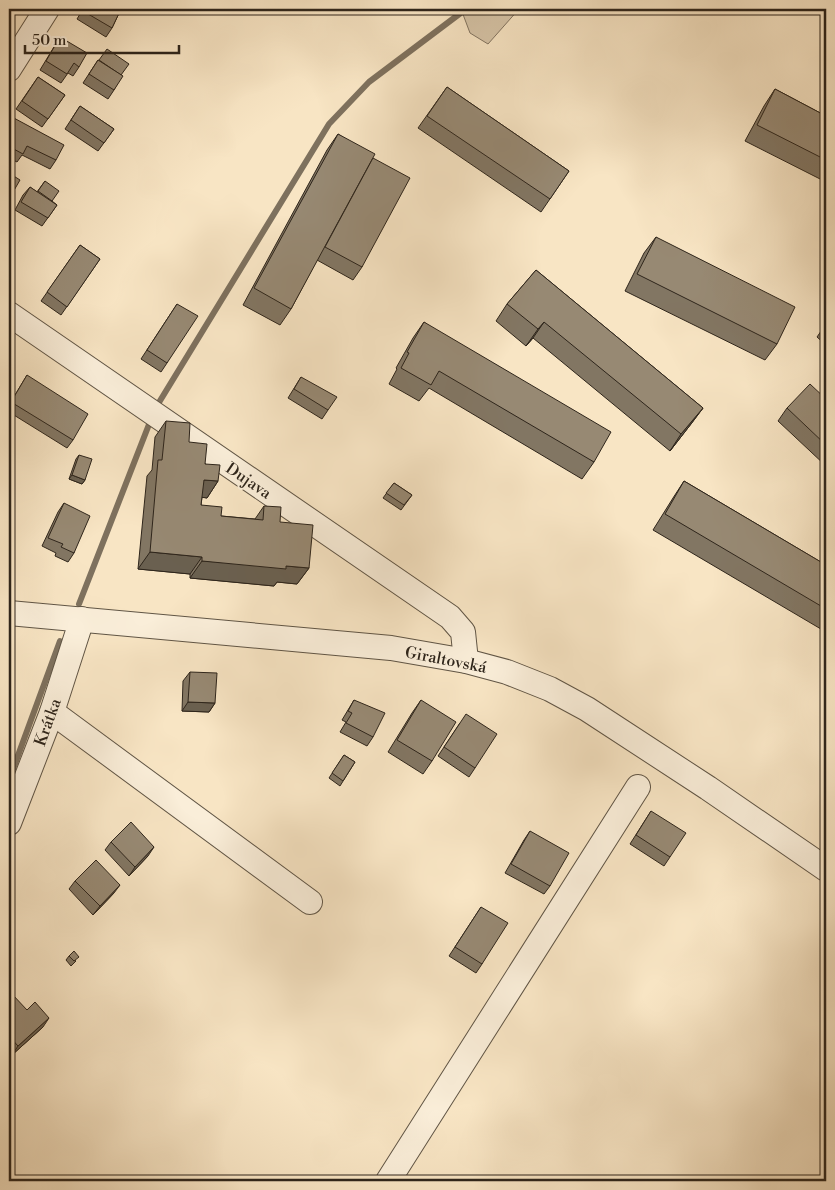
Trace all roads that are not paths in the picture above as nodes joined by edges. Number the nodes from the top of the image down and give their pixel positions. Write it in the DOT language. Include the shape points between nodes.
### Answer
graph roads {
  1 [pos="47,9"];
  2 [pos="9,69"];
  3 [pos="9,314"];
  4 [pos="9,613"];
  5 [pos="82,620"];
  6 [pos="466,661"];
  7 [pos="52,712"];
  8 [pos="638,787"];
  9 [pos="9,824"];
  10 [pos="826,869"];
  11 [pos="310,902"];
  12 [pos="388,1181"];
  1 -- 2 [label="street"];
  3 -- 6 [label="street, Dujava" via="450,617 463,632"];
  4 -- 5 [label="street, Giraltovská"];
  5 -- 6 [label="street, Giraltovská" via="391,648"];
  5 -- 7 [label="street, Krátka"];
  6 -- 10 [label="street, Giraltovská" via="530,680 587,709"];
  7 -- 9 [label="street, Krátka"];
  7 -- 11 [label="street"];
  8 -- 12 [label="street"];
}
